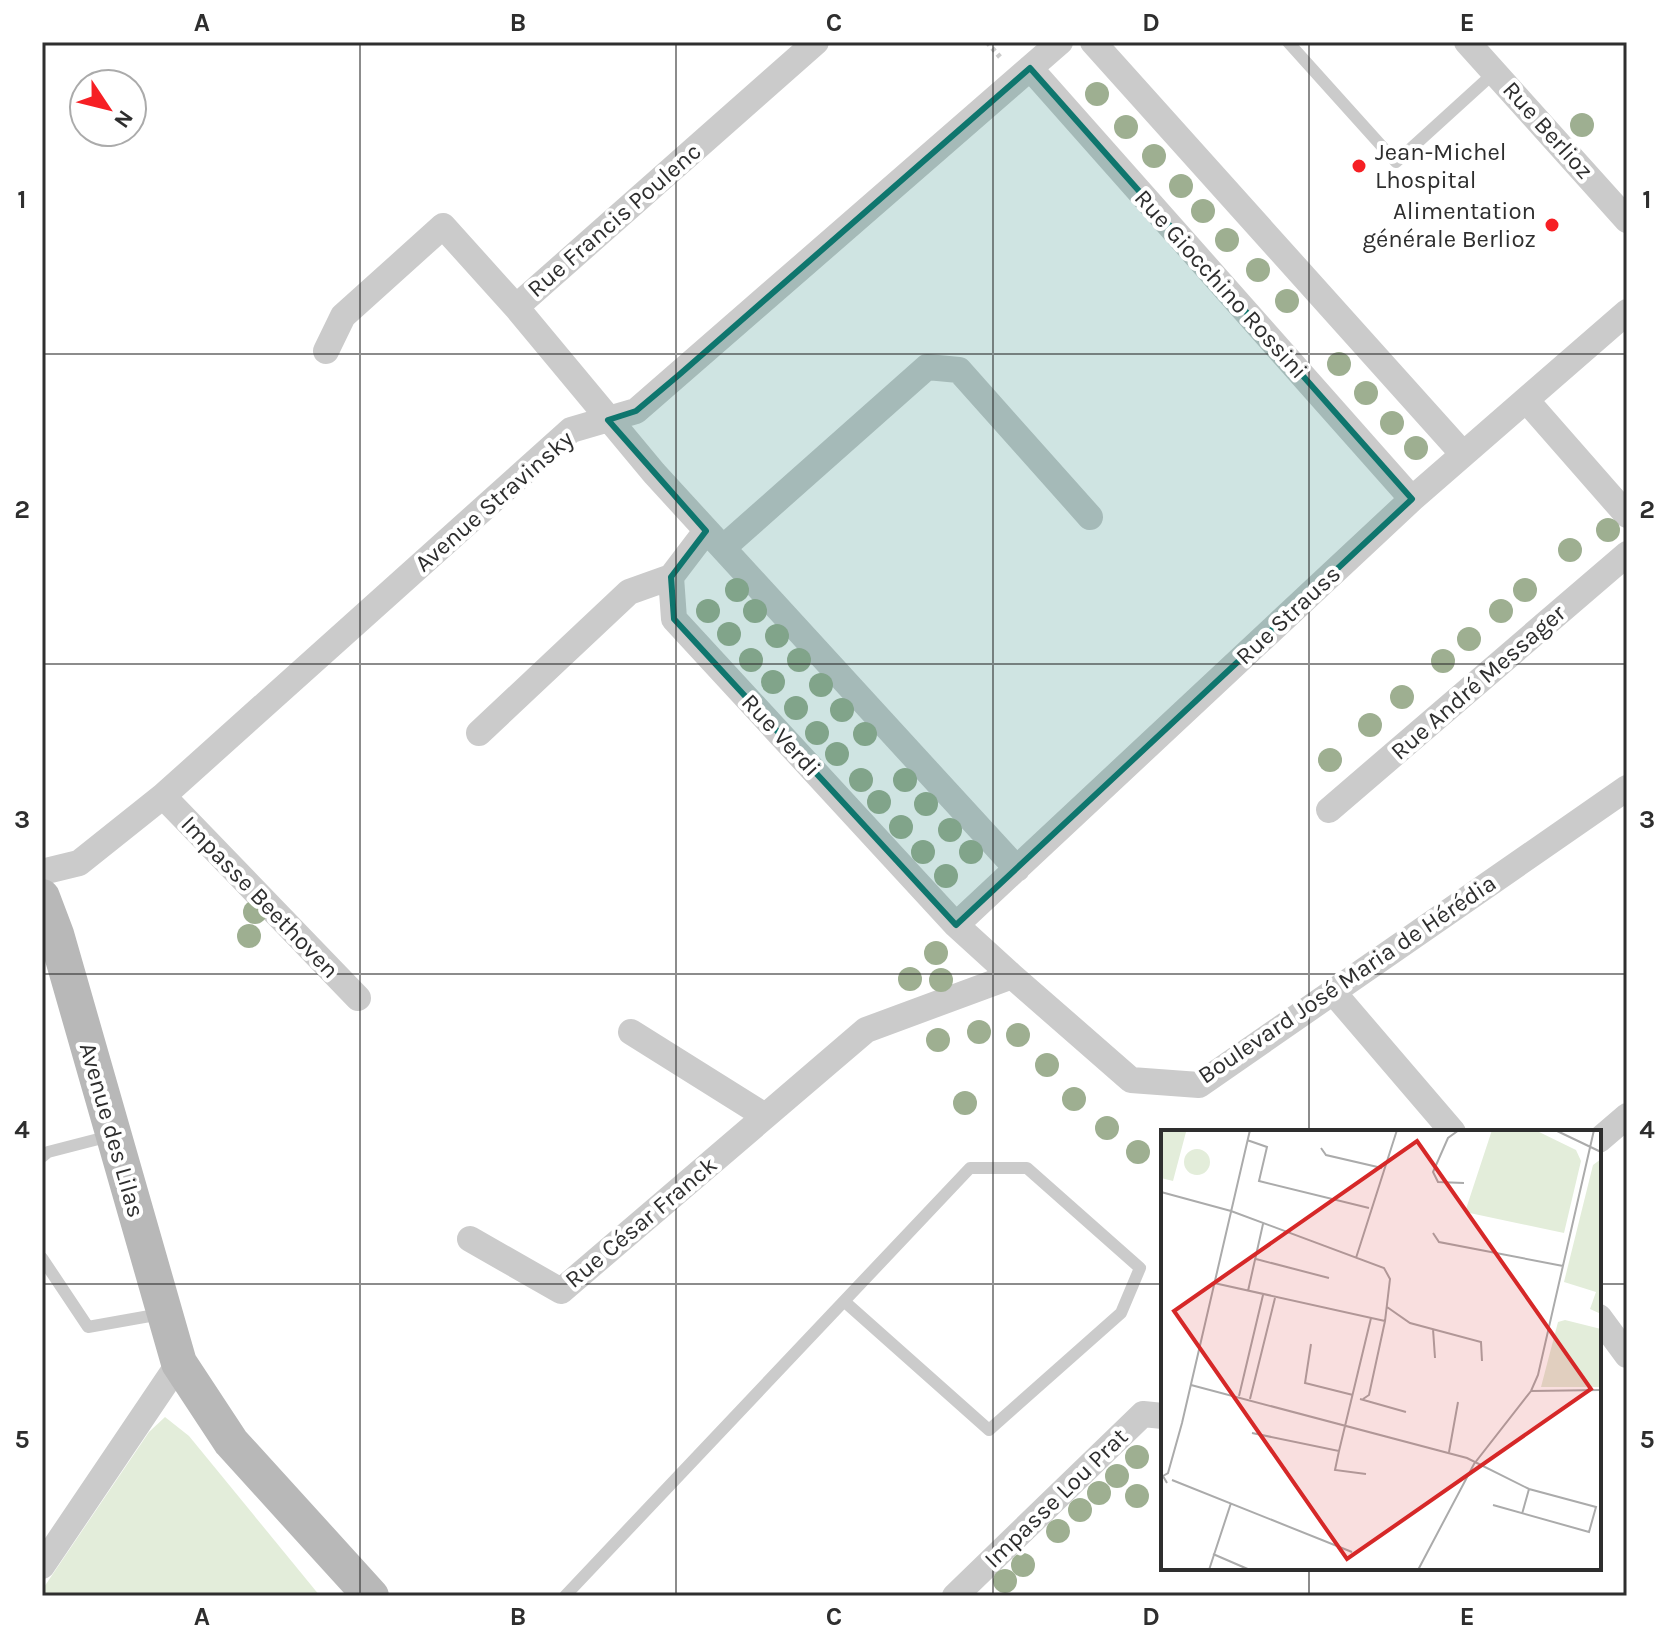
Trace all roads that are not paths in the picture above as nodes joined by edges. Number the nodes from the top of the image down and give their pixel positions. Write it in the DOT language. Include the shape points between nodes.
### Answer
graph roads {
  1 [pos="816,42"];
  2 [pos="1060,42"];
  3 [pos="1093,42"];
  4 [pos="1288,42"];
  5 [pos="1467,42"];
  6 [pos="1030,68"];
  7 [pos="1495,72"];
  8 [pos="1627,220"];
  9 [pos="516,307"];
  10 [pos="1627,312"];
  11 [pos="326,351"];
  12 [pos="1527,401"];
  13 [pos="608,420"];
  14 [pos="1463,454"];
  15 [pos="1412,499"];
  16 [pos="1627,515"];
  17 [pos="1090,517"];
  18 [pos="715,539"];
  19 [pos="1627,554"];
  20 [pos="671,577"];
  21 [pos="479,733"];
  22 [pos="1627,788"];
  23 [pos="163,796"];
  24 [pos="1329,810"];
  25 [pos="1017,869"];
  26 [pos="42,872"];
  27 [pos="42,897"];
  28 [pos="956,925"];
  29 [pos="1012,976"];
  30 [pos="1333,992"];
  31 [pos="358,998"];
  32 [pos="631,1032"];
  33 [pos="765,1116"];
  34 [pos="1627,1116"];
  35 [pos="1451,1130"];
  36 [pos="113,1135"];
  37 [pos="1601,1138"];
  38 [pos="42,1157"];
  39 [pos="470,1239"];
  40 [pos="42,1258"];
  41 [pos="845,1302"];
  42 [pos="165,1314"];
  43 [pos="1601,1320"];
  44 [pos="1627,1355"];
  45 [pos="179,1363"];
  46 [pos="1161,1416"];
  47 [pos="42,1566"];
  48 [pos="371,1596"];
  49 [pos="565,1596"];
  50 [pos="955,1596"];
  1 -- 9 [label="street, Rue Francis Poulenc"];
  2 -- 6 [label="street, Avenue Stravinsky"];
  3 -- 14 [label="street"];
  4 -- 7 [label="lane" via="1396,162"];
  5 -- 7 [label="street, Rue Berlioz"];
  6 -- 13 [label="street, Avenue Stravinsky" via="658,393 636,411"];
  6 -- 15 [label="street, Rue Giocchino Rossini"];
  7 -- 8 [label="street, Rue Berlioz"];
  9 -- 11 [label="street, Rue Francis Poulenc" via="443,226 343,316"];
  9 -- 13 [label="street"];
  10 -- 12 [label="street, Rue Strauss"];
  12 -- 14 [label="street, Rue Strauss"];
  12 -- 16 [label="street"];
  13 -- 18 [label="street"];
  13 -- 23 [label="street, Avenue Stravinsky" via="571,430"];
  14 -- 15 [label="street, Rue Strauss"];
  15 -- 25 [label="street, Rue Strauss"];
  17 -- 18 [label="street" via="959,370 927,367"];
  18 -- 20 [label="street"];
  18 -- 25 [label="street"];
  19 -- 24 [label="street, Rue André Messager"];
  20 -- 21 [label="street" via="629,592"];
  20 -- 28 [label="street, Rue Verdi" via="674,619"];
  22 -- 30 [label="street, Boulevard José Maria de Hérédia"];
  23 -- 26 [label="street, Avenue Stravinsky" via="79,863"];
  23 -- 31 [label="street, Impasse Beethoven"];
  25 -- 28 [label="street, Rue Strauss"];
  27 -- 36 [label="street, Avenue des Lilas"];
  28 -- 29 [label="street, Boulevard José Maria de Hérédia"];
  29 -- 30 [label="street, Boulevard José Maria de Hérédia" via="1131,1080 1199,1085"];
  29 -- 33 [label="street, Rue César Franck" via="866,1030"];
  30 -- 35 [label="street"];
  32 -- 33 [label="street"];
  33 -- 39 [label="street, Rue César Franck" via="561,1291"];
  34 -- 37 [label="street"];
  36 -- 38 [label="lane"];
  36 -- 42 [label="street, Avenue des Lilas"];
  40 -- 42 [label="lane" via="88,1327"];
  41 -- 41 [label="lane" via="989,1430 1121,1313 1140,1268 1027,1168 970,1168"];
  41 -- 49 [label="lane"];
  42 -- 45 [label="street, Avenue des Lilas"];
  43 -- 44 [label="street"];
  45 -- 47 [label="street"];
  45 -- 48 [label="street, Avenue des Lilas" via="231,1442"];
  46 -- 50 [label="street, Impasse Lou Prat" via="1143,1414"];
}
